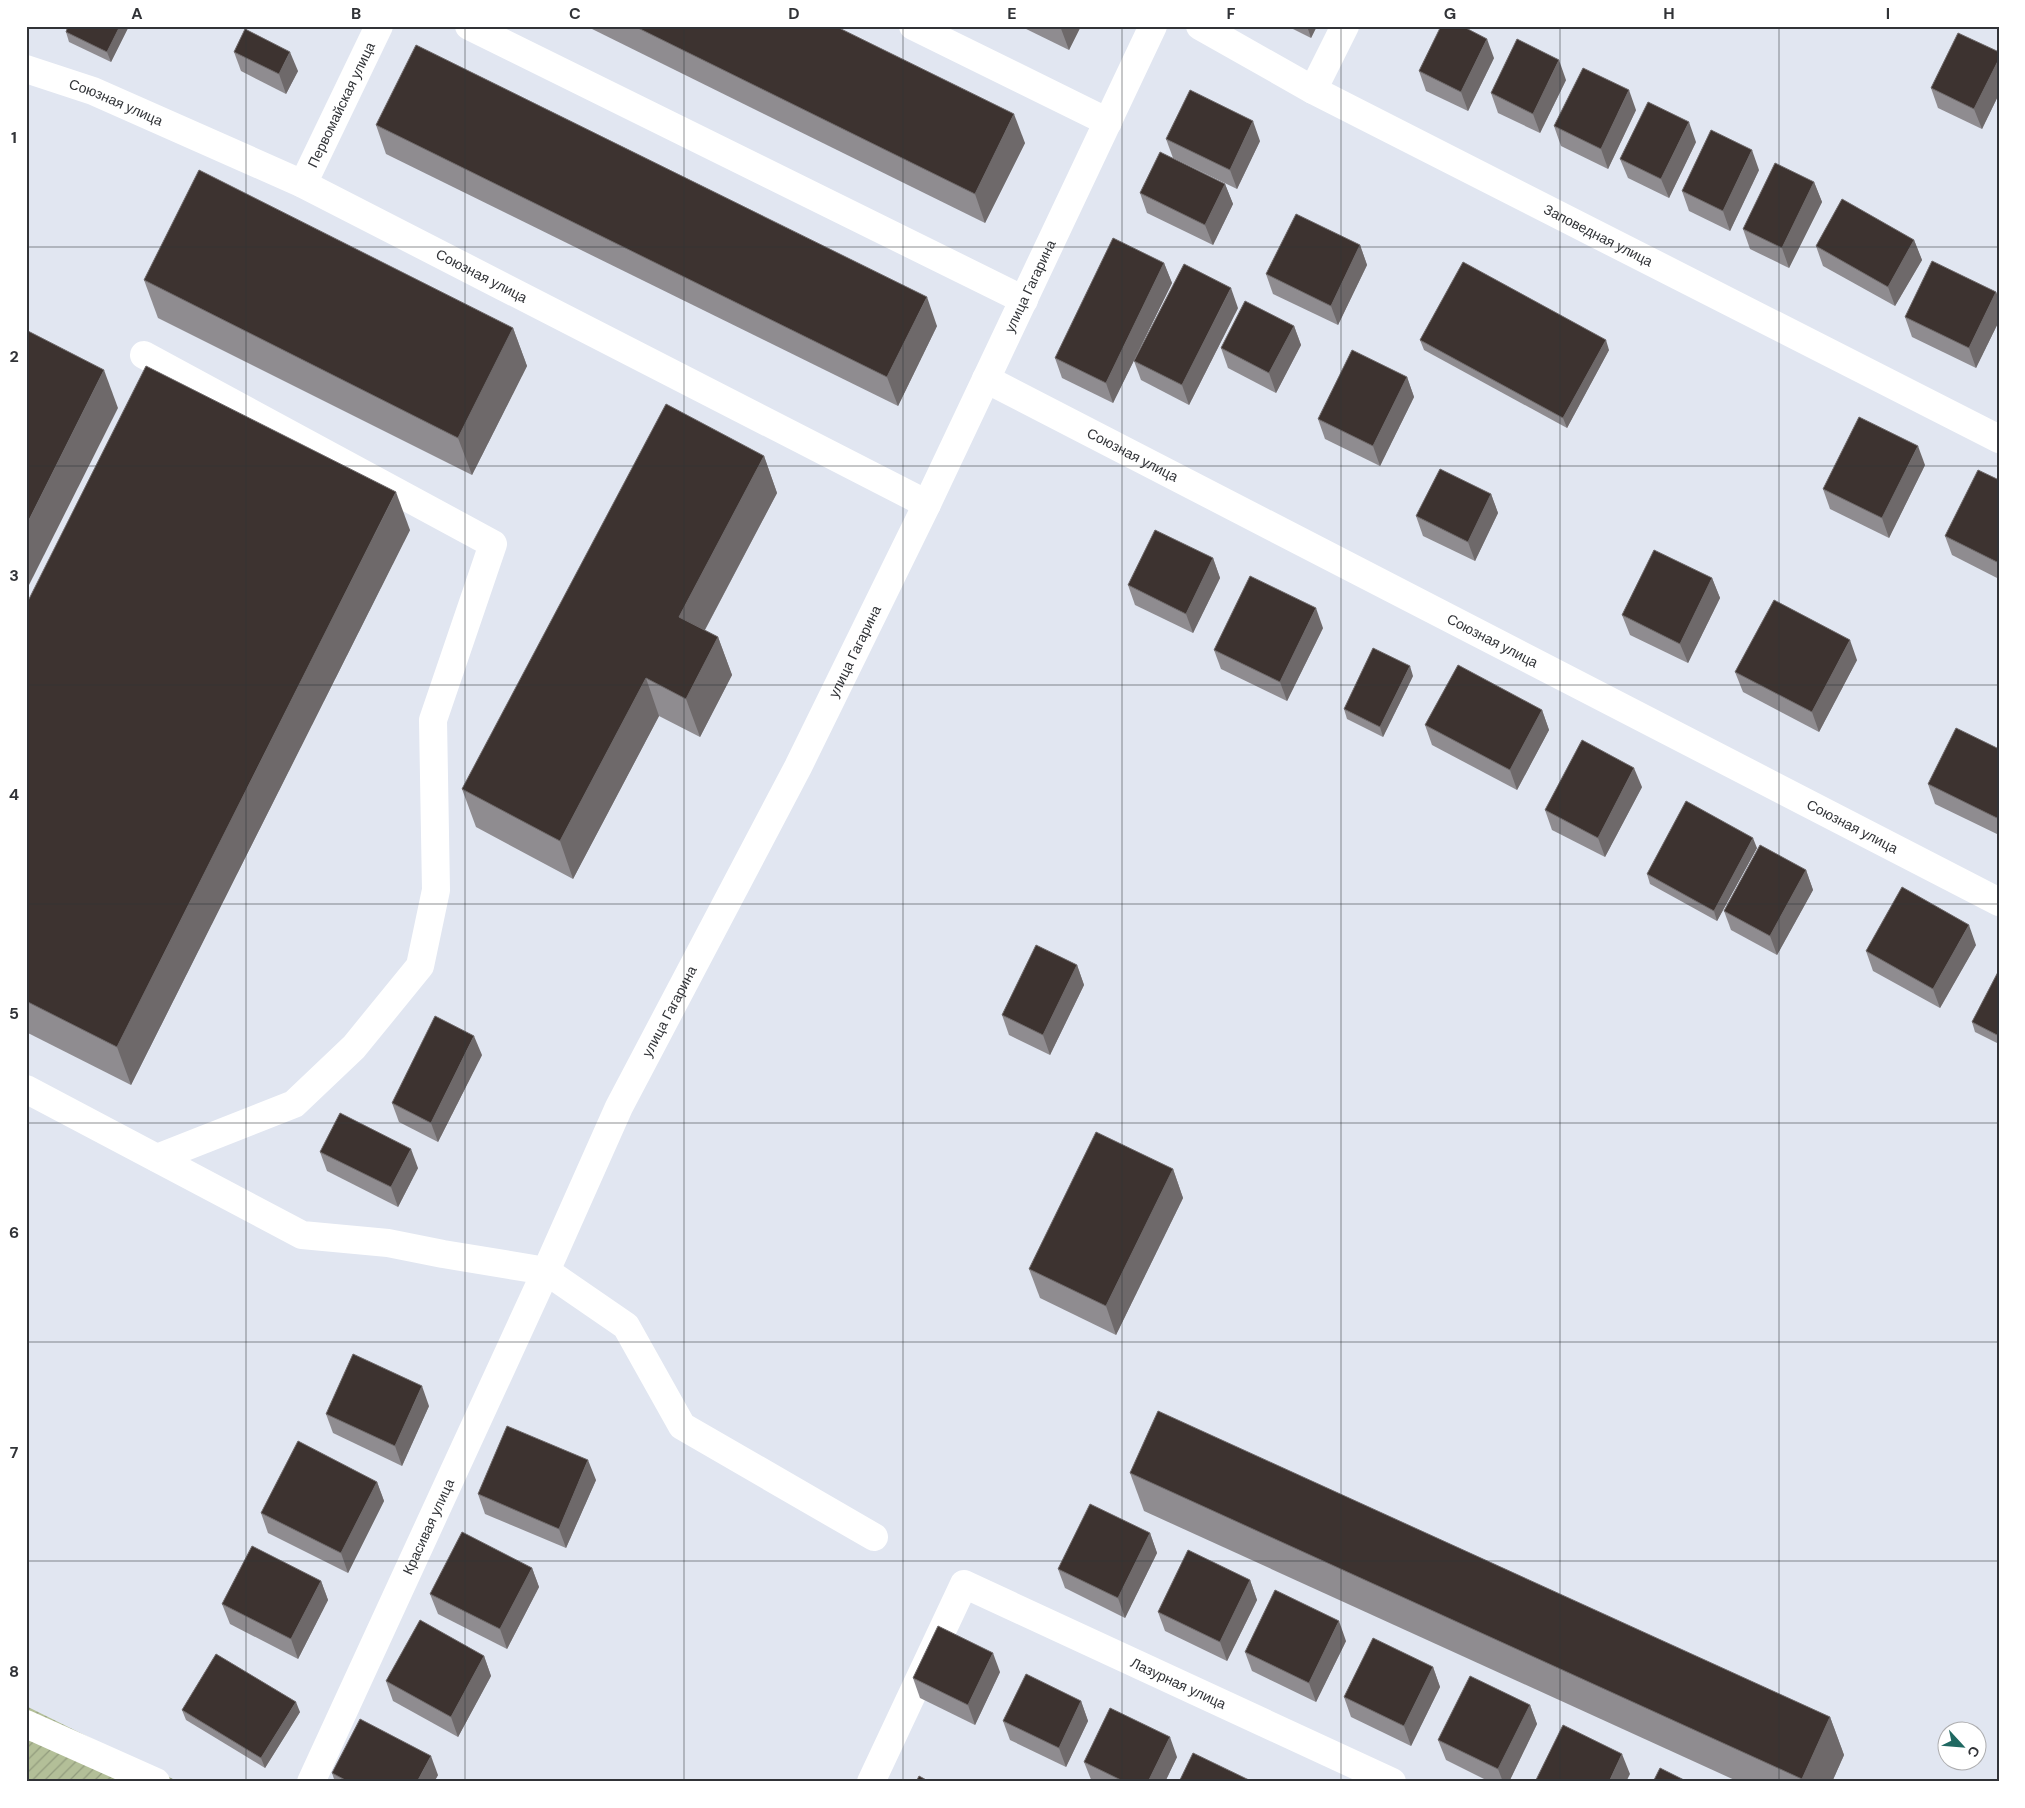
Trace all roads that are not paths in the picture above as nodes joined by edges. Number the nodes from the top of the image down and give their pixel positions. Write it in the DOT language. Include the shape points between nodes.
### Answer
graph roads {
  1 [pos="379,26"];
  2 [pos="468,26"];
  3 [pos="913,26"];
  4 [pos="1153,26"];
  5 [pos="1200,26"];
  6 [pos="1345,26"];
  7 [pos="26,69"];
  8 [pos="1313,90"];
  9 [pos="1108,122"];
  10 [pos="303,184"];
  11 [pos="1024,300"];
  12 [pos="144,354"];
  13 [pos="986,379"];
  14 [pos="1999,439"];
  15 [pos="927,504"];
  16 [pos="1999,902"];
  17 [pos="26,1088"];
  18 [pos="157,1158"];
  19 [pos="546,1271"];
  20 [pos="874,1537"];
  21 [pos="26,1724"];
  22 [pos="156,1782"];
  23 [pos="311,1782"];
  24 [pos="871,1782"];
  25 [pos="1392,1782"];
  1 -- 10 [label="street, Первомайская улица"];
  2 -- 11 [label="street"];
  3 -- 9 [label="street"];
  4 -- 9 [label="street, улица Гагарина"];
  5 -- 8 [label="street, Заповедная улица"];
  6 -- 8 [label="street"];
  7 -- 10 [label="street, Союзная улица" via="93,91"];
  8 -- 14 [label="street, Заповедная улица"];
  9 -- 11 [label="street, улица Гагарина"];
  10 -- 15 [label="street, Союзная улица"];
  11 -- 13 [label="street, улица Гагарина"];
  12 -- 18 [label="street" via="493,544 433,720 436,890 420,966 354,1047 294,1104"];
  13 -- 15 [label="street, улица Гагарина"];
  13 -- 16 [label="street, Союзная улица"];
  15 -- 19 [label="street, улица Гагарина" via="798,768 619,1106"];
  17 -- 18 [label="street"];
  18 -- 19 [label="street" via="302,1235 388,1243"];
  19 -- 20 [label="street" via="626,1326 682,1426"];
  19 -- 23 [label="street, Красивая улица"];
  21 -- 22 [label="street"];
  24 -- 25 [label="street, Лазурная улица" via="964,1584"];
}
